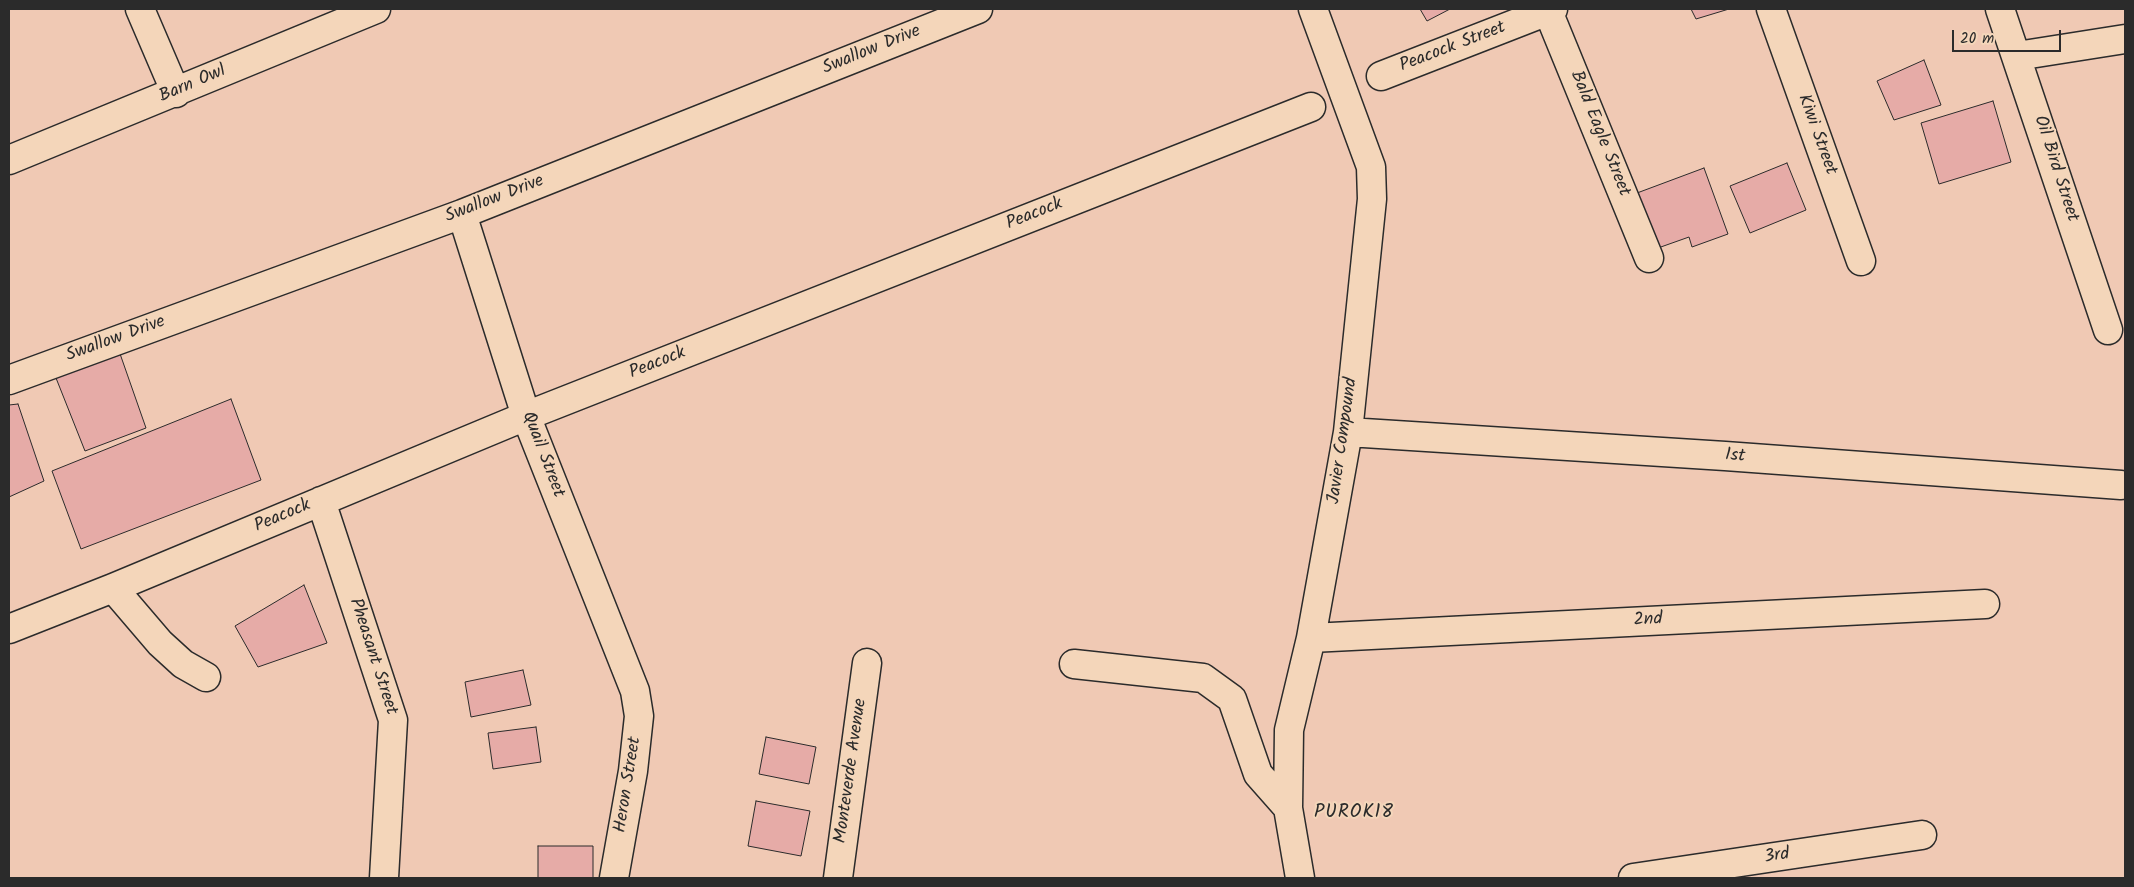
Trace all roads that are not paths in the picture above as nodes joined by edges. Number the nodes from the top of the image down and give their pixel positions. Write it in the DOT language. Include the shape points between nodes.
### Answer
graph roads {
  1 [pos="140,9"];
  2 [pos="978,9"];
  3 [pos="1313,9"];
  4 [pos="1771,9"];
  5 [pos="2000,9"];
  6 [pos="1551,10"];
  7 [pos="362,11"];
  8 [pos="2125,39"];
  9 [pos="2017,56"];
  10 [pos="1381,76"];
  11 [pos="176,93"];
  12 [pos="1310,107"];
  13 [pos="9,160"];
  14 [pos="462,214"];
  15 [pos="1650,258"];
  16 [pos="1861,261"];
  17 [pos="2108,330"];
  18 [pos="9,380"];
  19 [pos="526,416"];
  20 [pos="1348,432"];
  21 [pos="2121,486"];
  22 [pos="321,501"];
  23 [pos="113,588"];
  24 [pos="1985,604"];
  25 [pos="9,629"];
  26 [pos="1310,638"];
  27 [pos="867,663"];
  28 [pos="1074,664"];
  29 [pos="206,677"];
  30 [pos="635,691"];
  31 [pos="1288,808"];
  32 [pos="1922,835"];
  33 [pos="384,878"];
  34 [pos="614,878"];
  35 [pos="838,878"];
  36 [pos="1300,878"];
  37 [pos="1633,878"];
  1 -- 11 [label="street"];
  2 -- 14 [label="street, Swallow Drive"];
  3 -- 20 [label="street, Javier Compound" via="1371,167 1372,199"];
  4 -- 16 [label="street, Kiwi Street"];
  5 -- 9 [label="street, Oil Bird Street"];
  6 -- 10 [label="street, Peacock Street"];
  6 -- 15 [label="street, Bald Eagle Street"];
  7 -- 11 [label="street, Barn Owl"];
  8 -- 9 [label="street"];
  9 -- 17 [label="street, Oil Bird Street"];
  11 -- 13 [label="street, Barn Owl"];
  12 -- 19 [label="street, Peacock"];
  14 -- 18 [label="street, Swallow Drive"];
  14 -- 19 [label="street, Quail Street"];
  19 -- 22 [label="street, Peacock"];
  19 -- 30 [label="street, Quail Street"];
  20 -- 21 [label="street, 1st"];
  20 -- 26 [label="street, Javier Compound"];
  22 -- 23 [label="street, Peacock"];
  22 -- 33 [label="street, Pheasant Street" via="393,720"];
  23 -- 25 [label="street, Peacock"];
  23 -- 29 [label="street" via="160,644 183,664"];
  24 -- 26 [label="street, 2nd"];
  26 -- 31 [label="street, Javier Compound" via="1289,730"];
  27 -- 35 [label="street, Monteverde Avenue"];
  28 -- 31 [label="street" via="1203,678 1232,699 1258,774"];
  30 -- 34 [label="street, Heron Street" via="638,726"];
  31 -- 36 [label="street, Javier Compound"];
  32 -- 37 [label="street, 3rd"];
}
